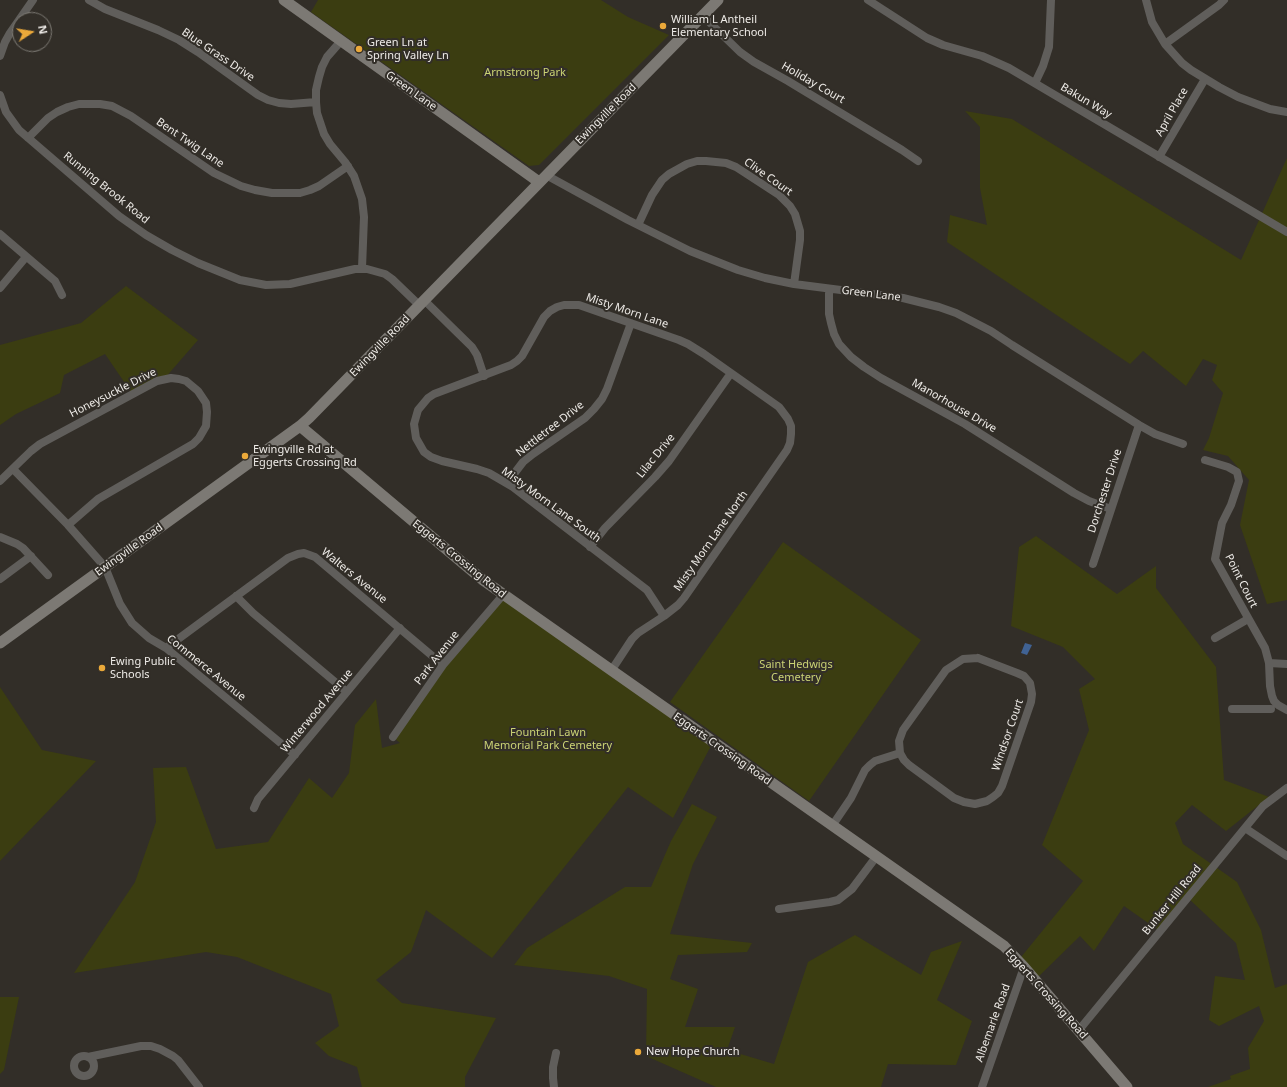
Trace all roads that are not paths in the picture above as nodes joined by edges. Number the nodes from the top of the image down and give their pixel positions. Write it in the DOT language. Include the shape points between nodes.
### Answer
graph roads {
  1 [pos="33,0"];
  2 [pos="89,0"];
  3 [pos="284,0"];
  4 [pos="718,0"];
  5 [pos="1051,0"];
  6 [pos="1146,0"];
  7 [pos="1224,0"];
  8 [pos="873,1"];
  9 [pos="704,16"];
  10 [pos="341,41"];
  11 [pos="1165,44"];
  12 [pos="0,56"];
  13 [pos="1204,79"];
  14 [pos="1034,83"];
  15 [pos="0,96"];
  16 [pos="316,102"];
  17 [pos="2,106"];
  18 [pos="1287,112"];
  19 [pos="28,138"];
  20 [pos="1159,157"];
  21 [pos="918,162"];
  22 [pos="348,166"];
  23 [pos="543,179"];
  24 [pos="638,225"];
  25 [pos="1287,232"];
  26 [pos="0,234"];
  27 [pos="26,257"];
  28 [pos="362,268"];
  29 [pos="794,284"];
  30 [pos="0,288"];
  31 [pos="829,289"];
  32 [pos="62,295"];
  33 [pos="422,302"];
  34 [pos="631,323"];
  35 [pos="731,373"];
  36 [pos="484,376"];
  37 [pos="418,410"];
  38 [pos="300,426"];
  39 [pos="791,426"];
  40 [pos="1139,426"];
  41 [pos="1183,444"];
  42 [pos="1205,460"];
  43 [pos="13,469"];
  44 [pos="0,481"];
  45 [pos="507,483"];
  46 [pos="1111,509"];
  47 [pos="68,525"];
  48 [pos="0,537"];
  49 [pos="590,547"];
  50 [pos="31,556"];
  51 [pos="1093,564"];
  52 [pos="105,567"];
  53 [pos="48,575"];
  54 [pos="0,580"];
  55 [pos="503,595"];
  56 [pos="236,596"];
  57 [pos="664,616"];
  58 [pos="1248,619"];
  59 [pos="400,628"];
  60 [pos="1215,638"];
  61 [pos="0,643"];
  62 [pos="166,648"];
  63 [pos="1269,663"];
  64 [pos="1287,664"];
  65 [pos="443,665"];
  66 [pos="611,671"];
  67 [pos="347,692"];
  68 [pos="1232,709"];
  69 [pos="1271,709"];
  70 [pos="1287,710"];
  71 [pos="393,737"];
  72 [pos="900,753"];
  73 [pos="295,755"];
  74 [pos="1287,788"];
  75 [pos="254,808"];
  76 [pos="832,826"];
  77 [pos="1245,828"];
  78 [pos="1287,856"];
  79 [pos="876,857"];
  80 [pos="779,909"];
  81 [pos="1024,967"];
  82 [pos="1079,1030"];
  83 [pos="556,1053"];
  84 [pos="88,1057"];
  85 [pos="199,1087"];
  86 [pos="554,1087"];
  87 [pos="982,1087"];
  88 [pos="1127,1087"];
  1 -- 12 [label="street" via="10,33"];
  2 -- 16 [label="street, Blue Grass Drive" via="178,40 268,100 291,104"];
  3 -- 10 [label="street, Green Lane"];
  4 -- 9 [label="street, Ewingville Road"];
  5 -- 14 [label="street" via="1049,47 1044,66"];
  6 -- 11 [label="street" via="1152,22"];
  7 -- 11 [label="street"];
  8 -- 14 [label="street, Bakun Way" via="927,38 996,61"];
  9 -- 21 [label="street, Holiday Court" via="740,52 754,62 788,80"];
  9 -- 23 [label="street, Ewingville Road"];
  10 -- 16 [label="street" via="322,67 317,83"];
  10 -- 23 [label="street, Green Lane"];
  11 -- 13 [label="street" via="1182,62"];
  13 -- 18 [label="street" via="1258,105"];
  13 -- 20 [label="street, April Place"];
  14 -- 20 [label="street, Bakun Way"];
  15 -- 17 [label="street, Running Brook Road"];
  16 -- 22 [label="street" via="324,134"];
  17 -- 19 [label="street, Running Brook Road"];
  19 -- 22 [label="street, Bent Twig Lane" via="57,112 89,103 112,106 127,113 214,173 255,190 300,193 318,186"];
  19 -- 28 [label="street, Running Brook Road" via="128,222 172,250 219,272 252,283 278,285"];
  20 -- 25 [label="street, Bakun Way"];
  22 -- 28 [label="street" via="359,188 364,212"];
  23 -- 24 [label="street, Green Lane"];
  23 -- 33 [label="street, Ewingville Road"];
  24 -- 29 [label="street, Green Lane" via="717,263"];
  24 -- 29 [label="street, Clive Court" via="662,180 677,168 706,160 726,163 779,195 795,214 800,240"];
  26 -- 27 [label="street"];
  27 -- 30 [label="street"];
  27 -- 32 [label="street" via="55,281"];
  28 -- 33 [label="street, Running Brook Road" via="385,274"];
  29 -- 31 [label="street, Green Lane"];
  31 -- 40 [label="street, Green Lane" via="903,298 956,313 991,331"];
  31 -- 46 [label="street, Manorhouse Drive" via="832,329 839,344 851,357 881,378 966,424 1074,493"];
  33 -- 36 [label="street, Running Brook Road" via="472,347"];
  33 -- 38 [label="street, Ewingville Road"];
  34 -- 35 [label="street, Misty Morn Lane" via="684,342"];
  34 -- 36 [label="street, Misty Morn Lane" via="579,305 557,307 544,317 517,361"];
  34 -- 45 [label="street, Nettletree Drive" via="607,389 594,409 523,462"];
  35 -- 39 [label="street, Misty Morn Lane" via="779,407"];
  35 -- 49 [label="street, Lilac Drive" via="660,472"];
  36 -- 37 [label="street, Misty Morn Lane" via="434,394"];
  37 -- 45 [label="street, Misty Morn Lane South" via="414,424 415,432 424,452 438,460 489,473"];
  38 -- 52 [label="street, Ewingville Road"];
  38 -- 55 [label="street, Eggerts Crossing Road"];
  39 -- 57 [label="street, Misty Morn Lane North" via="787,450 684,598"];
  40 -- 41 [label="street, Green Lane"];
  40 -- 46 [label="street, Dorchester Drive"];
  42 -- 58 [label="street, Point Court" via="1237,472 1239,481 1222,523 1215,559"];
  43 -- 44 [label="street, Honeysuckle Drive"];
  43 -- 47 [label="street"];
  43 -- 47 [label="street, Honeysuckle Drive" via="40,444 157,381 179,379 198,390 206,403 207,412 206,426 199,438 193,444 98,499"];
  45 -- 49 [label="street, Misty Morn Lane South"];
  46 -- 51 [label="street, Dorchester Drive"];
  47 -- 52 [label="street"];
  48 -- 50 [label="street" via="17,544"];
  49 -- 57 [label="street, Misty Morn Lane South" via="647,590"];
  50 -- 53 [label="street"];
  50 -- 54 [label="street"];
  52 -- 61 [label="street, Ewingville Road"];
  52 -- 62 [label="street, Commerce Avenue" via="120,604 132,623 149,638"];
  55 -- 65 [label="street, Park Avenue"];
  55 -- 66 [label="street, Eggerts Crossing Road"];
  56 -- 59 [label="street, Walters Avenue" via="292,556 310,554"];
  56 -- 62 [label="street, Walters Avenue"];
  56 -- 67 [label="street"];
  57 -- 66 [label="street, Misty Morn Lane North" via="632,639"];
  58 -- 60 [label="street, Point Court"];
  58 -- 63 [label="street, Point Court" via="1265,648"];
  59 -- 65 [label="street, Walters Avenue"];
  59 -- 67 [label="street, Winterwood Avenue"];
  62 -- 73 [label="street, Commerce Avenue"];
  63 -- 64 [label="street"];
  63 -- 70 [label="street, Point Court" via="1272,696 1278,705"];
  65 -- 71 [label="street, Park Avenue"];
  66 -- 76 [label="street, Eggerts Crossing Road"];
  67 -- 73 [label="street, Winterwood Avenue"];
  68 -- 69 [label="street"];
  72 -- 72 [label="street, Windsor Court" via="909,765 954,798 975,804 987,801 998,793 1002,786 1031,702 1030,683 1018,673 978,658 963,659 946,670 903,730"];
  72 -- 76 [label="street" via="875,761 865,770 851,798"];
  73 -- 75 [label="street, Winterwood Avenue" via="258,799"];
  74 -- 77 [label="street, Bunker Hill Road" via="1264,806"];
  76 -- 79 [label="street, Eggerts Crossing Road"];
  77 -- 78 [label="street"];
  77 -- 82 [label="street, Bunker Hill Road"];
  79 -- 80 [label="street" via="852,889 838,900"];
  79 -- 81 [label="street, Eggerts Crossing Road" via="1004,946"];
  81 -- 82 [label="street, Eggerts Crossing Road"];
  81 -- 87 [label="street, Albemarle Road"];
  82 -- 88 [label="street, Eggerts Crossing Road"];
  83 -- 86 [label="street" via="553,1067"];
  84 -- 85 [label="street" via="151,1046 178,1060"];
}
